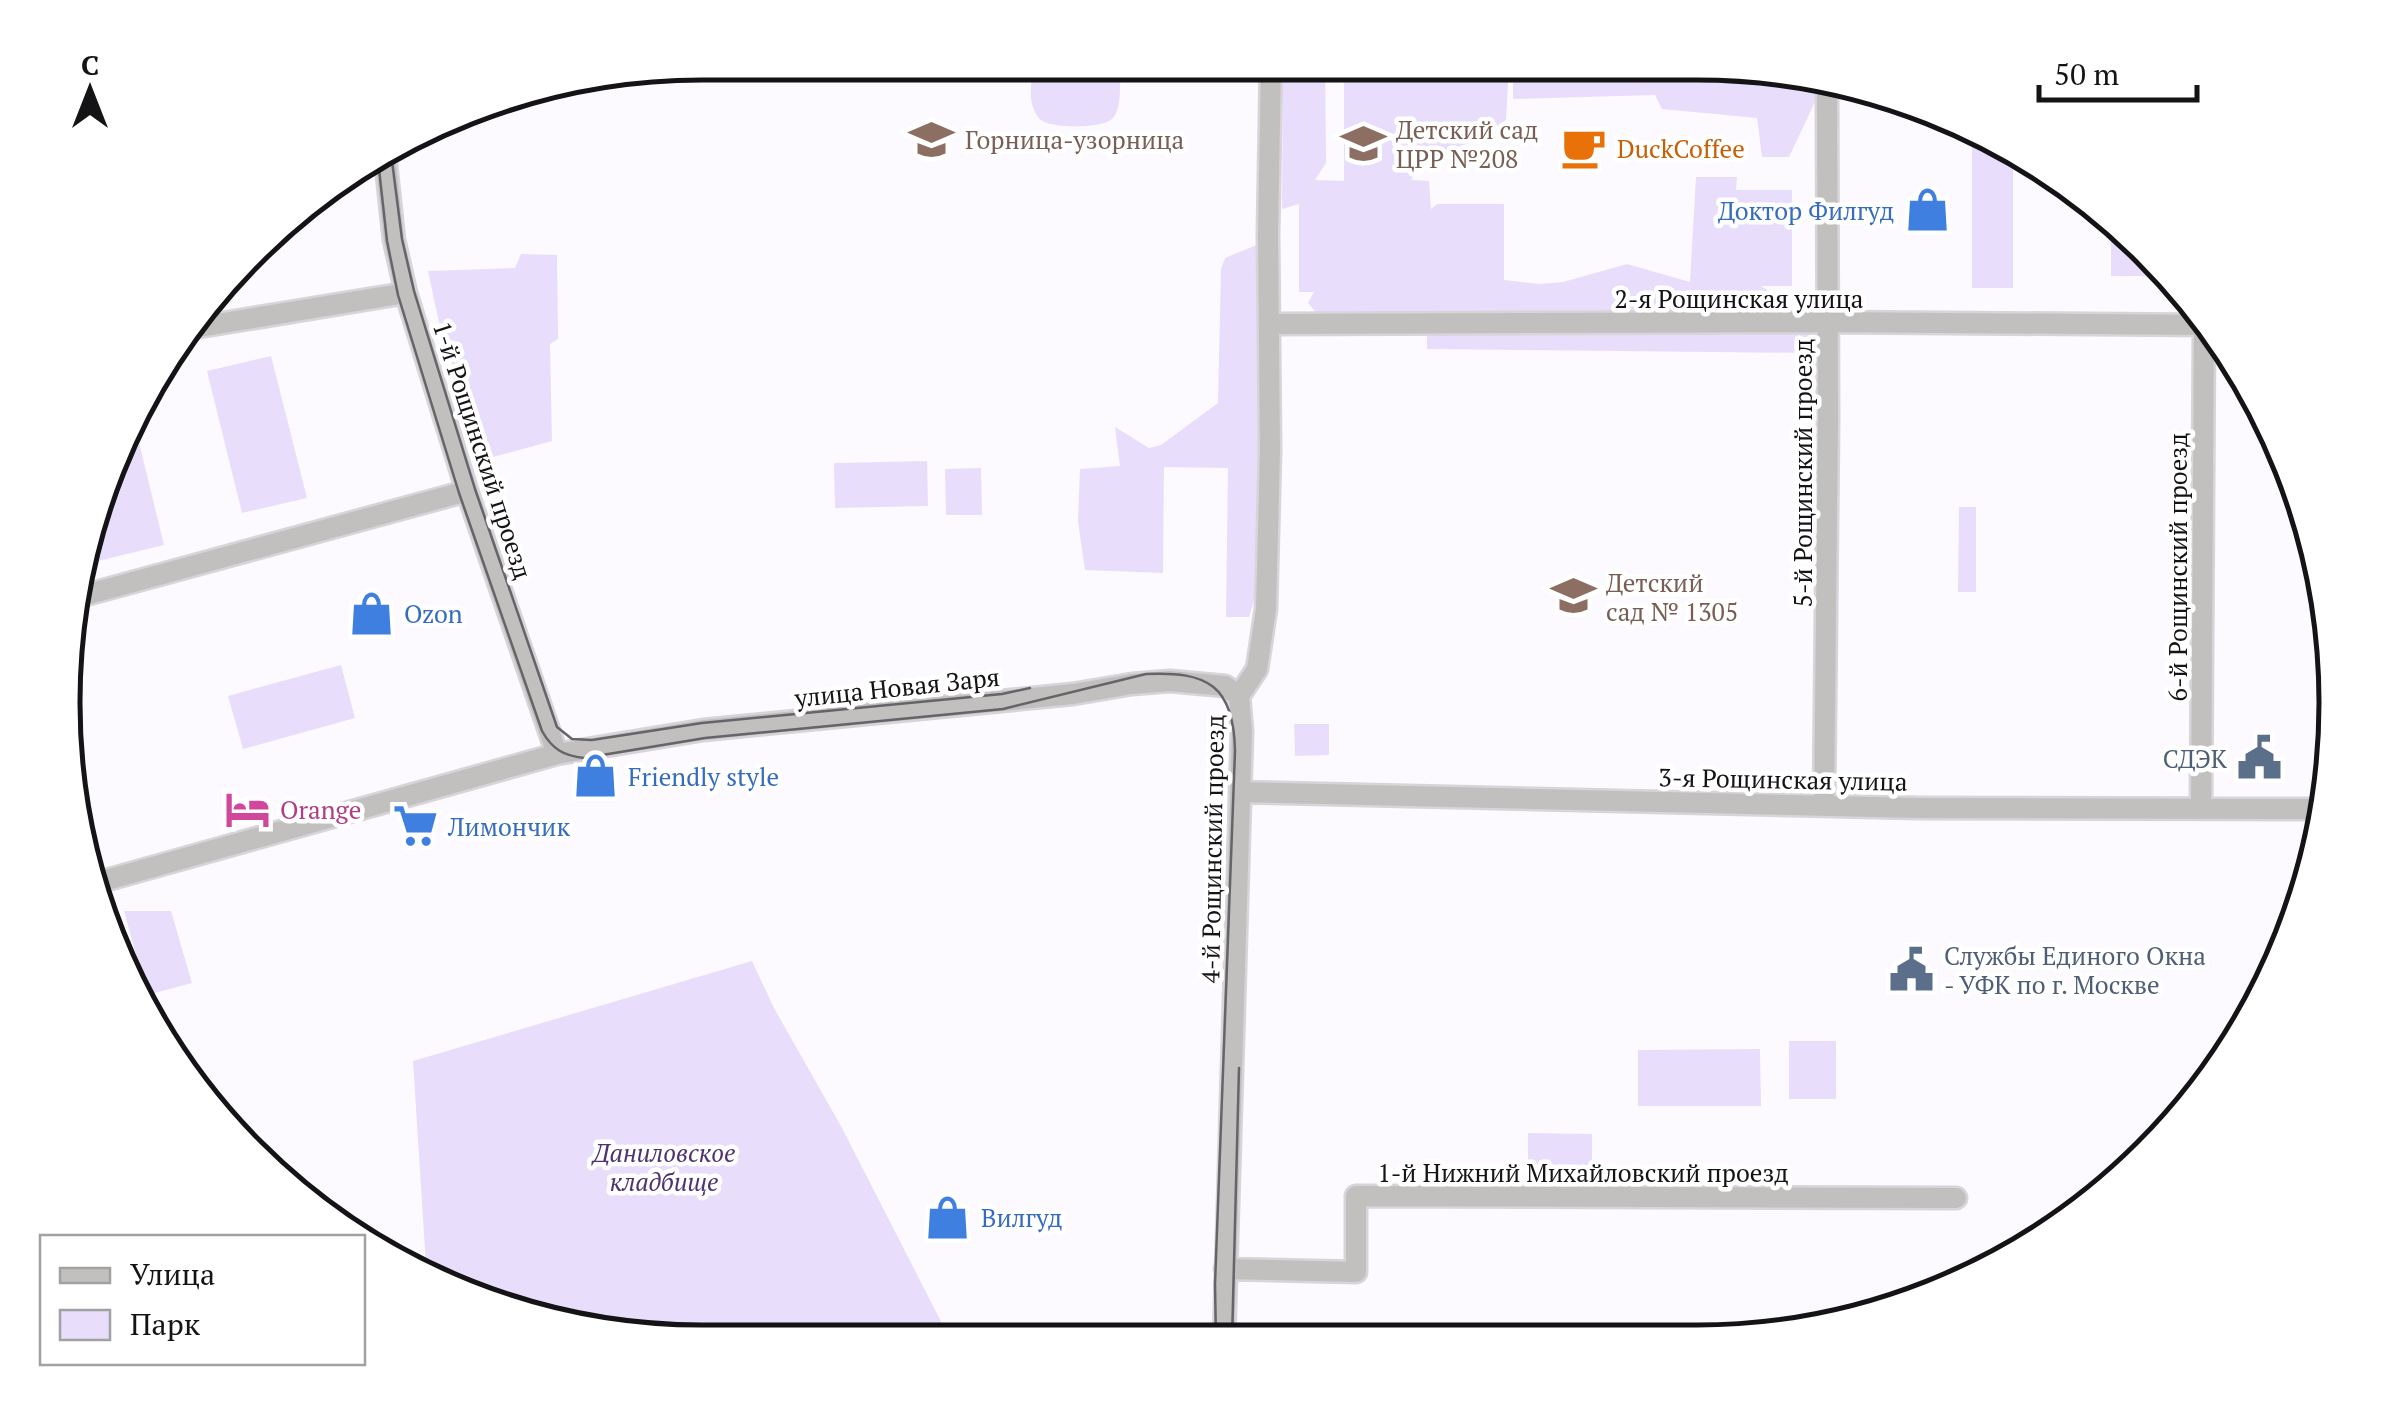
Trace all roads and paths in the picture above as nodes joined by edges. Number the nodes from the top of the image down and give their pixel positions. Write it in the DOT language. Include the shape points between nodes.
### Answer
graph roads {
  1 [pos="1271,80"];
  2 [pos="1827,94"];
  3 [pos="386,166"];
  4 [pos="406,293"];
  5 [pos="1828,322"];
  6 [pos="1270,324"];
  7 [pos="208,325"];
  8 [pos="2191,325"];
  9 [pos="2206,346"];
  10 [pos="467,491"];
  11 [pos="90,594"];
  12 [pos="1239,696"];
  13 [pos="557,754"];
  14 [pos="1240,792"];
  15 [pos="1824,805"];
  16 [pos="2201,808"];
  17 [pos="2310,809"];
  18 [pos="106,880"];
  19 [pos="1956,1198"];
  20 [pos="1225,1269"];
  21 [pos="1224,1325"];
  1 -- 6 [label="street, 4-й Рощинский проезд"];
  2 -- 5 [label="street, 5-й Рощинский проезд"];
  3 -- 4 [label="street, 1-й Рощинский проезд"];
  4 -- 7 [label="street"];
  4 -- 10 [label="street, 1-й Рощинский проезд"];
  5 -- 6 [label="street, 2-я Рощинская улица"];
  5 -- 8 [label="street, 2-я Рощинская улица"];
  5 -- 15 [label="street, 5-й Рощинский проезд"];
  6 -- 12 [label="street, 4-й Рощинский проезд" via="1266,608 1257,668"];
  9 -- 16 [label="street, 6-й Рощинский проезд"];
  10 -- 11 [label="street"];
  10 -- 13 [label="street, 1-й Рощинский проезд"];
  12 -- 13 [label="street, улица Новая Заря" via="1204,683 1132,684 703,730"];
  12 -- 14 [label="street, 4-й Рощинский проезд"];
  13 -- 18 [label="street, улица Новая Заря"];
  14 -- 15 [label="street, 3-я Рощинская улица"];
  14 -- 20 [label="street, 4-й Рощинский проезд"];
  15 -- 16 [label="street, 3-я Рощинская улица"];
  16 -- 17 [label="street, 3-я Рощинская улица"];
  19 -- 20 [label="street, 1-й Нижний Михайловский проезд" via="1356,1196 1356,1272"];
  20 -- 21 [label="street, 4-й Рощинский проезд"];
}
